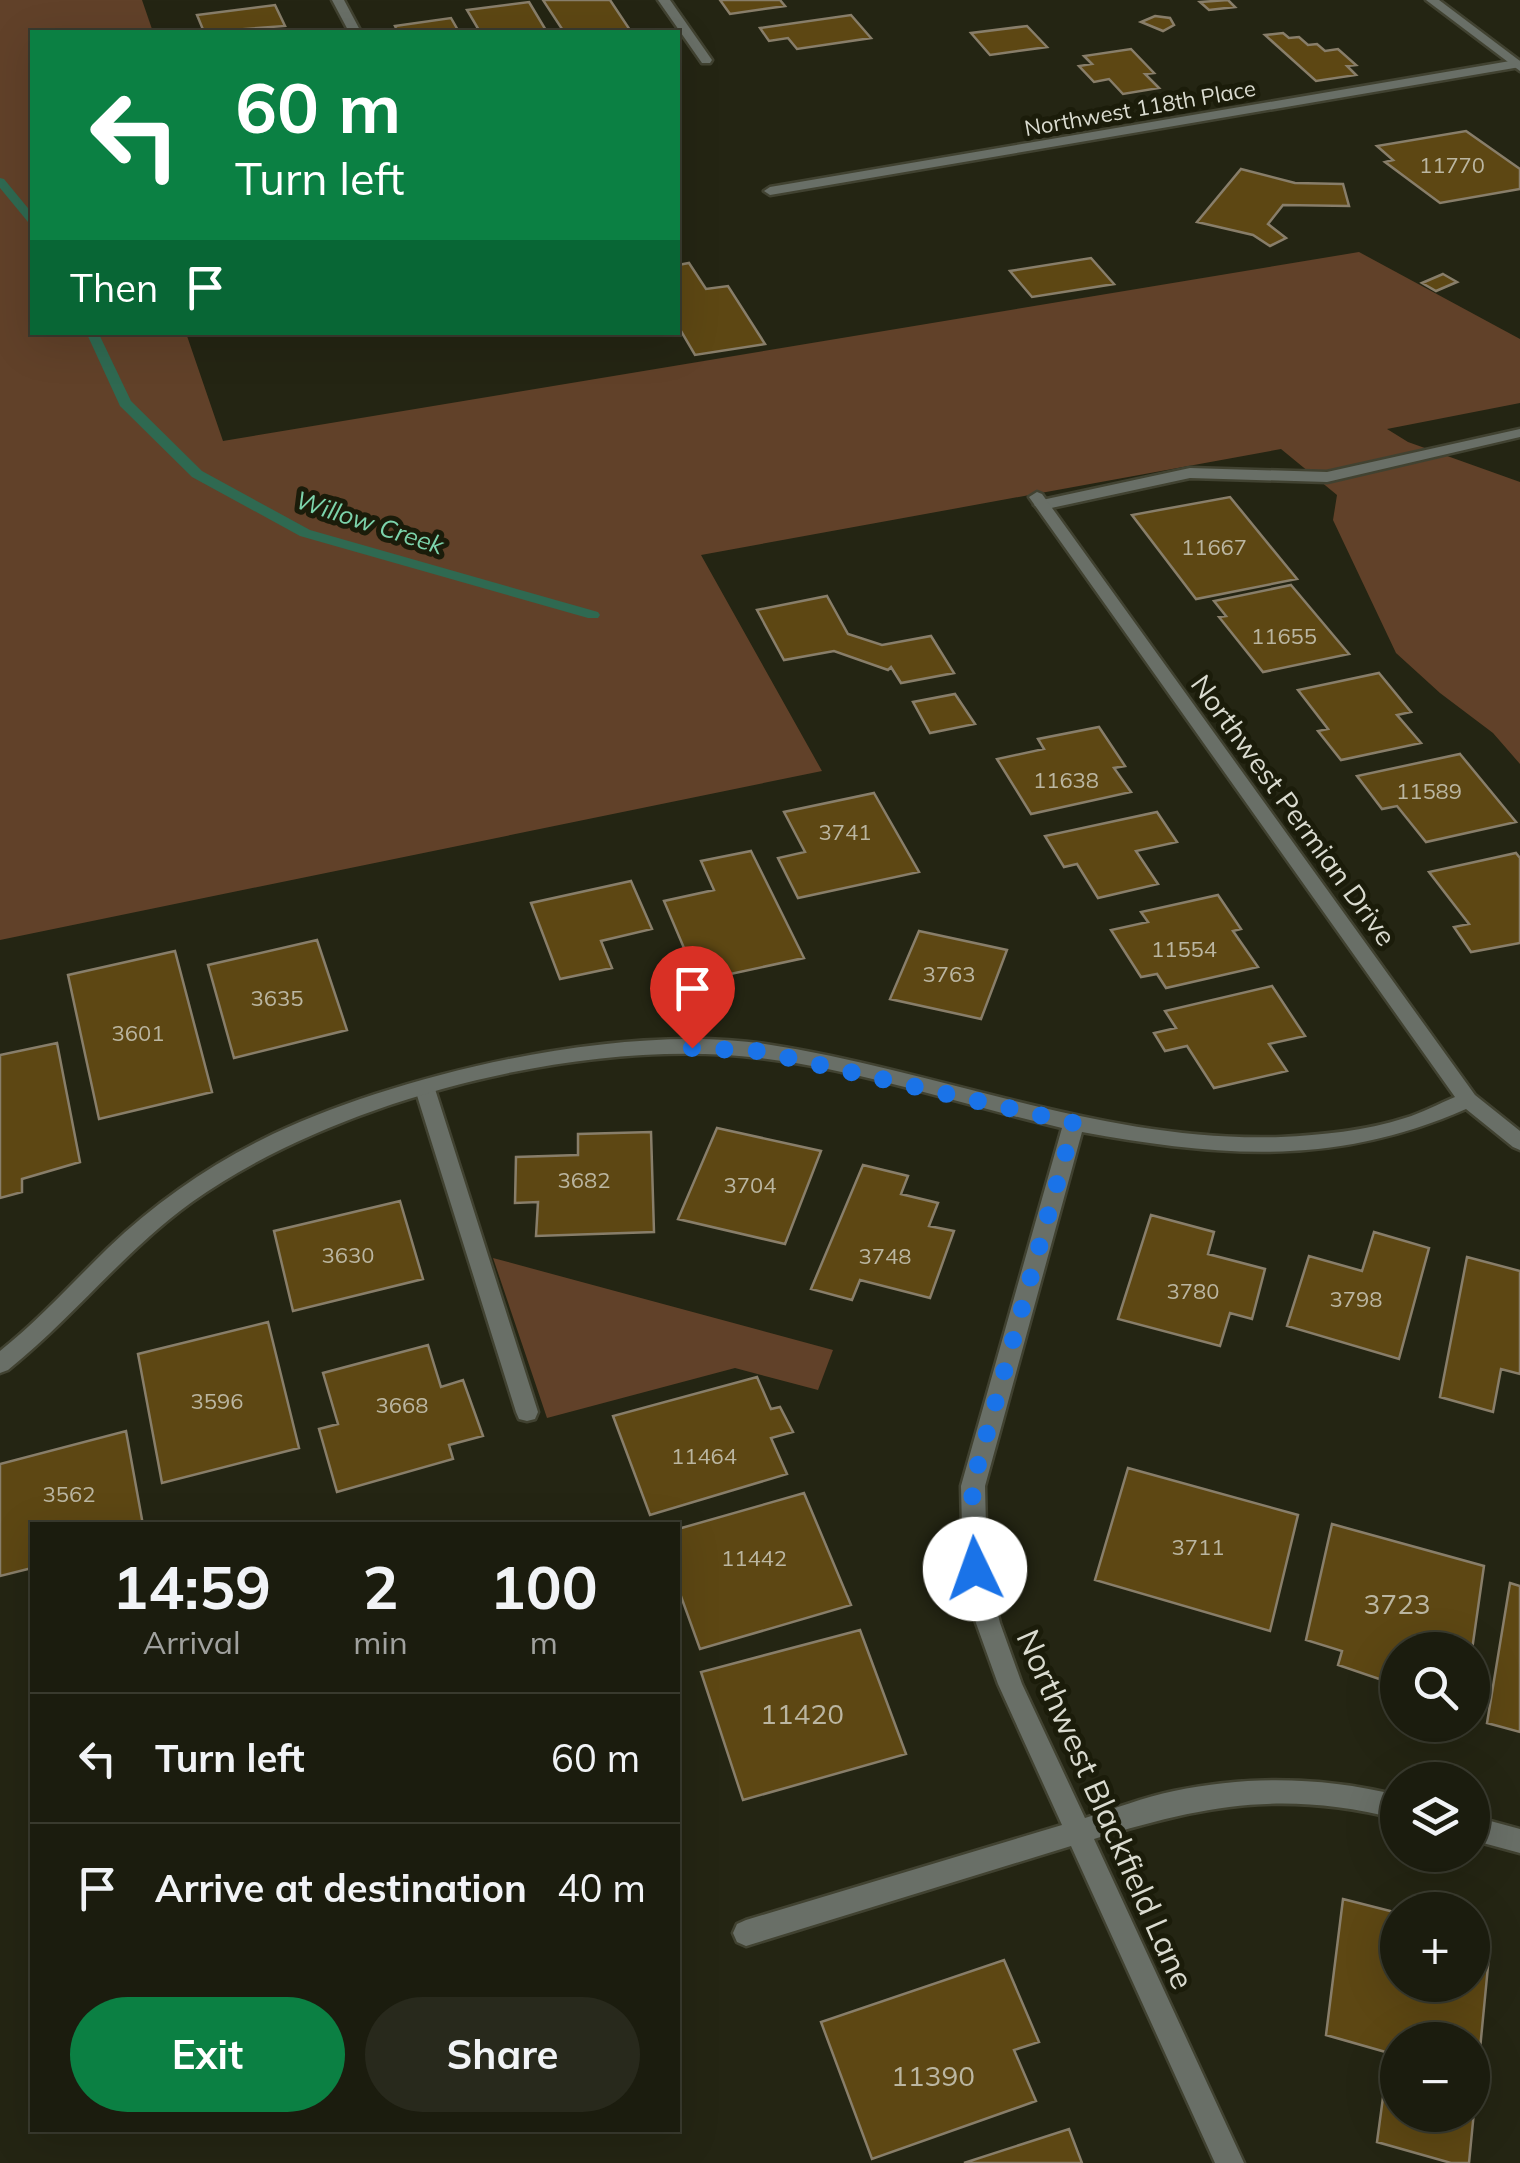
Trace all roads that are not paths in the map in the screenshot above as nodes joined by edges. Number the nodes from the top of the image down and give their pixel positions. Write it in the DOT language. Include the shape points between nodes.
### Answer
graph roads {
  1 [pos="339,0"];
  2 [pos="664,0"];
  3 [pos="1432,0"];
  4 [pos="354,30"];
  5 [pos="706,60"];
  6 [pos="1518,66"];
  7 [pos="770,191"];
  8 [pos="1520,433"];
  9 [pos="425,1089"];
  10 [pos="1468,1100"];
  11 [pos="1074,1123"];
  12 [pos="1520,1142"];
  13 [pos="0,1364"];
  14 [pos="527,1412"];
  15 [pos="1380,1803"];
  16 [pos="1077,1830"];
  17 [pos="1490,1833"];
  18 [pos="1520,1841"];
  19 [pos="746,1933"];
  20 [pos="1230,2163"];
  1 -- 4 [label="street"];
  2 -- 5 [label="street"];
  3 -- 6 [label="street"];
  6 -- 7 [label="street, Northwest 118th Place"];
  8 -- 10 [label="street, Northwest Permian Drive" via="1326,478 1190,473 1039,501"];
  9 -- 11 [label="street" via="619,1052 759,1051"];
  9 -- 13 [label="street" via="280,1140 220,1174 156,1218"];
  9 -- 14 [label="street"];
  10 -- 11 [label="street" via="1403,1126 1296,1143 1176,1141"];
  10 -- 12 [label="street, Northwest Permian Drive"];
  11 -- 16 [label="street, Northwest Blackfield Lane" via="972,1486 972,1532 988,1623"];
  15 -- 16 [label="street" via="1261,1790 1173,1804"];
  16 -- 19 [label="street"];
  16 -- 20 [label="street, Northwest Blackfield Lane"];
  17 -- 18 [label="street"];
}
